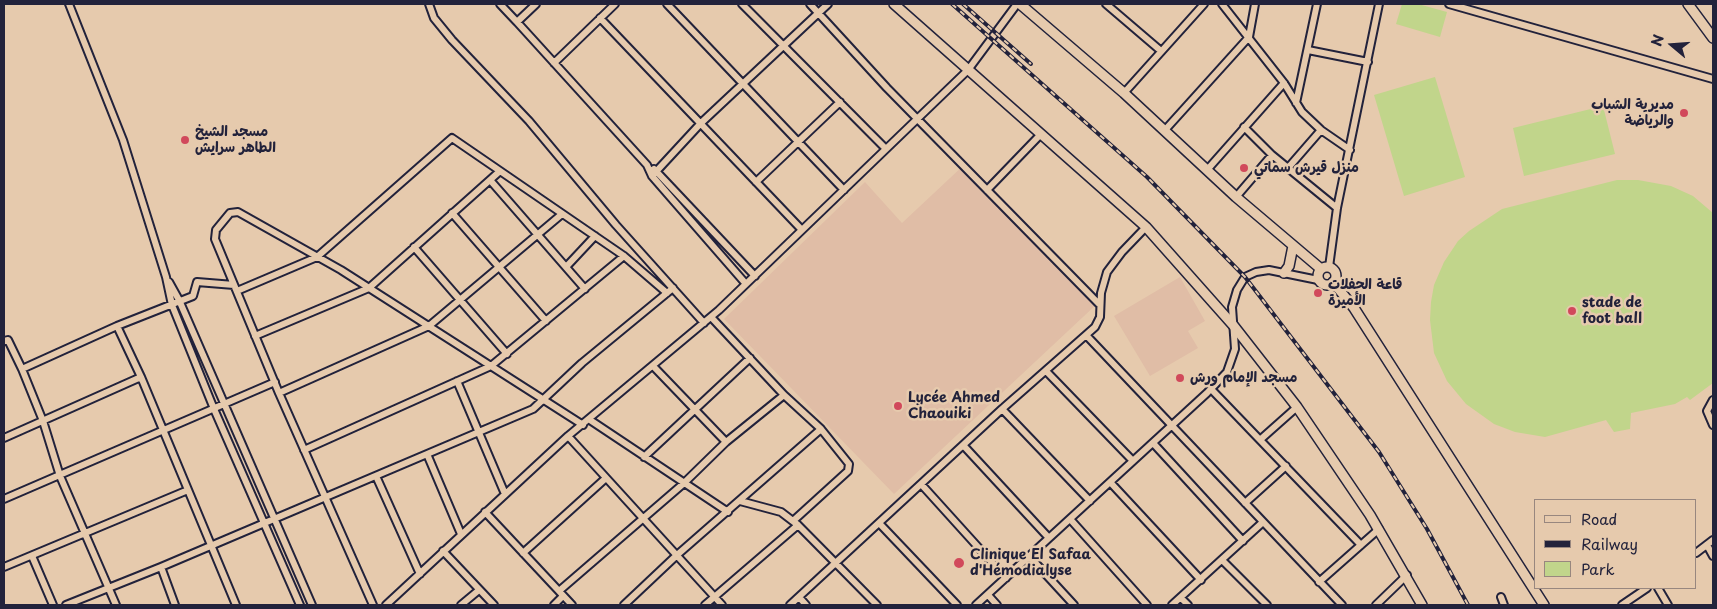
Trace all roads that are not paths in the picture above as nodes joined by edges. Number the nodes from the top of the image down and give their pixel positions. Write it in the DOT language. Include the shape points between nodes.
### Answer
graph roads {
  1 [pos="69,4"];
  2 [pos="429,4"];
  3 [pos="500,4"];
  4 [pos="536,4"];
  5 [pos="615,4"];
  6 [pos="667,4"];
  7 [pos="742,4"];
  8 [pos="810,4"];
  9 [pos="828,4"];
  10 [pos="894,4"];
  11 [pos="1019,4"];
  12 [pos="1106,4"];
  13 [pos="1204,4"];
  14 [pos="1222,4"];
  15 [pos="1255,4"];
  16 [pos="1317,4"];
  17 [pos="1379,4"];
  18 [pos="1449,4"];
  19 [pos="1688,4"];
  20 [pos="818,12"];
  21 [pos="600,18"];
  22 [pos="517,22"];
  23 [pos="1249,37"];
  24 [pos="1713,38"];
  25 [pos="784,44"];
  26 [pos="1308,50"];
  27 [pos="1161,51"];
  28 [pos="1368,62"];
  29 [pos="554,63"];
  30 [pos="968,70"];
  31 [pos="1713,79"];
  32 [pos="744,82"];
  33 [pos="1284,83"];
  34 [pos="1124,93"];
  35 [pos="840,102"];
  36 [pos="1296,103"];
  37 [pos="918,119"];
  38 [pos="701,123"];
  39 [pos="1244,127"];
  40 [pos="1165,130"];
  41 [pos="1321,130"];
  42 [pos="1041,134"];
  43 [pos="798,140"];
  44 [pos="886,149"];
  45 [pos="1350,150"];
  46 [pos="1272,155"];
  47 [pos="647,165"];
  48 [pos="1288,168"];
  49 [pos="657,170"];
  50 [pos="1207,170"];
  51 [pos="500,171"];
  52 [pos="652,176"];
  53 [pos="490,180"];
  54 [pos="756,182"];
  55 [pos="844,190"];
  56 [pos="988,190"];
  57 [pos="1236,197"];
  58 [pos="1337,208"];
  59 [pos="452,213"];
  60 [pos="562,214"];
  61 [pos="709,226"];
  62 [pos="1146,227"];
  63 [pos="802,230"];
  64 [pos="702,233"];
  65 [pos="538,234"];
  66 [pos="595,236"];
  67 [pos="1293,246"];
  68 [pos="414,247"];
  69 [pos="624,256"];
  70 [pos="317,257"];
  71 [pos="500,267"];
  72 [pos="566,267"];
  73 [pos="1325,268"];
  74 [pos="1284,273"];
  75 [pos="755,276"];
  76 [pos="166,277"];
  77 [pos="1318,280"];
  78 [pos="1333,282"];
  79 [pos="746,284"];
  80 [pos="235,288"];
  81 [pos="368,288"];
  82 [pos="673,288"];
  83 [pos="584,289"];
  84 [pos="667,293"];
  85 [pos="179,300"];
  86 [pos="460,300"];
  87 [pos="1099,304"];
  88 [pos="172,305"];
  89 [pos="711,317"];
  90 [pos="546,321"];
  91 [pos="704,323"];
  92 [pos="1233,325"];
  93 [pos="117,326"];
  94 [pos="429,326"];
  95 [pos="1086,335"];
  96 [pos="255,336"];
  97 [pos="4,341"];
  98 [pos="506,354"];
  99 [pos="750,358"];
  100 [pos="491,366"];
  101 [pos="653,366"];
  102 [pos="22,369"];
  103 [pos="1046,371"];
  104 [pos="141,377"];
  105 [pos="457,381"];
  106 [pos="275,382"];
  107 [pos="1211,389"];
  108 [pos="279,393"];
  109 [pos="784,395"];
  110 [pos="544,400"];
  111 [pos="1713,400"];
  112 [pos="223,405"];
  113 [pos="1297,407"];
  114 [pos="214,409"];
  115 [pos="696,409"];
  116 [pos="1002,409"];
  117 [pos="590,420"];
  118 [pos="43,421"];
  119 [pos="583,425"];
  120 [pos="1713,425"];
  121 [pos="1172,426"];
  122 [pos="821,429"];
  123 [pos="162,430"];
  124 [pos="478,433"];
  125 [pos="568,436"];
  126 [pos="4,438"];
  127 [pos="1261,439"];
  128 [pos="726,442"];
  129 [pos="1153,443"];
  130 [pos="963,445"];
  131 [pos="304,450"];
  132 [pos="427,454"];
  133 [pos="644,457"];
  134 [pos="1133,461"];
  135 [pos="1286,466"];
  136 [pos="60,476"];
  137 [pos="376,476"];
  138 [pos="606,478"];
  139 [pos="1110,482"];
  140 [pos="683,484"];
  141 [pos="920,484"];
  142 [pos="188,490"];
  143 [pos="505,494"];
  144 [pos="325,498"];
  145 [pos="4,499"];
  146 [pos="740,501"];
  147 [pos="1090,501"];
  148 [pos="1245,503"];
  149 [pos="485,512"];
  150 [pos="728,512"];
  151 [pos="642,517"];
  152 [pos="273,519"];
  153 [pos="1070,519"];
  154 [pos="879,522"];
  155 [pos="1263,522"];
  156 [pos="795,523"];
  157 [pos="263,524"];
  158 [pos="1379,529"];
  159 [pos="85,533"];
  160 [pos="461,534"];
  161 [pos="1049,538"];
  162 [pos="1713,540"];
  163 [pos="1243,541"];
  164 [pos="211,545"];
  165 [pos="1361,545"];
  166 [pos="1706,545"];
  167 [pos="443,551"];
  168 [pos="1697,551"];
  169 [pos="523,553"];
  170 [pos="677,555"];
  171 [pos="32,556"];
  172 [pos="1029,556"];
  173 [pos="1713,556"];
  174 [pos="1222,560"];
  175 [pos="836,563"];
  176 [pos="4,567"];
  177 [pos="161,567"];
  178 [pos="420,574"];
  179 [pos="1406,575"];
  180 [pos="1006,578"];
  181 [pos="1201,580"];
  182 [pos="1320,582"];
  183 [pos="109,588"];
  184 [pos="1646,589"];
  185 [pos="1659,589"];
  186 [pos="479,590"];
  187 [pos="561,594"];
  188 [pos="988,594"];
  189 [pos="714,597"];
  190 [pos="799,597"];
  191 [pos="1501,597"];
  192 [pos="1181,598"];
  193 [pos="53,605"];
  194 [pos="66,605"];
  195 [pos="116,605"];
  196 [pos="175,605"];
  197 [pos="236,605"];
  198 [pos="300,605"];
  199 [pos="312,605"];
  200 [pos="373,605"];
  201 [pos="386,605"];
  202 [pos="461,605"];
  203 [pos="494,605"];
  204 [pos="554,605"];
  205 [pos="572,605"];
  206 [pos="624,605"];
  207 [pos="706,605"];
  208 [pos="722,605"];
  209 [pos="790,605"];
  210 [pos="806,605"];
  211 [pos="877,605"];
  212 [pos="957,605"];
  213 [pos="976,605"];
  214 [pos="997,605"];
  215 [pos="1074,605"];
  216 [pos="1147,605"];
  217 [pos="1172,605"];
  218 [pos="1188,605"];
  219 [pos="1267,605"];
  220 [pos="1342,605"];
  221 [pos="1376,605"];
  222 [pos="1422,605"];
  223 [pos="1504,605"];
  224 [pos="1544,605"];
  225 [pos="1622,605"];
  226 [pos="1668,605"];
  1 -- 76 [label="street" via="123,140"];
  2 -- 82 [label="street" via="434,18 452,40 529,121"];
  3 -- 22 [label="street"];
  4 -- 22 [label="street"];
  5 -- 21 [label="street"];
  6 -- 32 [label="street"];
  7 -- 25 [label="street"];
  8 -- 20 [label="street"];
  9 -- 20 [label="street"];
  10 -- 30 [label="street"];
  11 -- 30 [label="street"];
  11 -- 34 [label="street"];
  12 -- 27 [label="street"];
  13 -- 27 [label="street"];
  14 -- 23 [label="street"];
  15 -- 23 [label="street"];
  16 -- 26 [label="street"];
  17 -- 28 [label="street"];
  18 -- 31 [label="street"];
  19 -- 24 [label="street"];
  20 -- 25 [label="street"];
  20 -- 37 [label="street"];
  21 -- 29 [label="street"];
  21 -- 38 [label="street"];
  22 -- 29 [label="street"];
  23 -- 33 [label="street"];
  23 -- 40 [label="street"];
  25 -- 32 [label="street"];
  25 -- 35 [label="street"];
  26 -- 28 [label="street"];
  26 -- 36 [label="street"];
  27 -- 34 [label="street"];
  28 -- 45 [label="street"];
  29 -- 47 [label="street"];
  30 -- 37 [label="street"];
  30 -- 42 [label="street"];
  32 -- 38 [label="street"];
  32 -- 43 [label="street"];
  33 -- 36 [label="street"];
  33 -- 39 [label="street"];
  34 -- 40 [label="street"];
  35 -- 43 [label="street"];
  35 -- 44 [label="street"];
  36 -- 41 [label="street"];
  37 -- 44 [label="street"];
  37 -- 56 [label="street"];
  38 -- 49 [label="street"];
  38 -- 54 [label="street"];
  39 -- 46 [label="street"];
  39 -- 50 [label="street"];
  40 -- 50 [label="street"];
  41 -- 45 [label="street"];
  41 -- 48 [label="street"];
  42 -- 56 [label="street"];
  42 -- 62 [label="street"];
  43 -- 54 [label="street"];
  43 -- 55 [label="street"];
  44 -- 55 [label="street"];
  45 -- 58 [label="street"];
  46 -- 48 [label="street"];
  46 -- 57 [label="street"];
  47 -- 49 [label="street"];
  47 -- 52 [label="street"];
  48 -- 58 [label="street"];
  49 -- 52 [label="street"];
  49 -- 61 [label="street"];
  50 -- 57 [label="street"];
  51 -- 53 [label="street"];
  51 -- 60 [label="street"];
  51 -- 70 [label="street" via="452,138"];
  52 -- 64 [label="street"];
  53 -- 59 [label="street"];
  53 -- 65 [label="street"];
  54 -- 63 [label="street"];
  55 -- 63 [label="street"];
  56 -- 87 [label="street"];
  57 -- 67 [label="street"];
  58 -- 73 [label="street"];
  59 -- 68 [label="street"];
  59 -- 71 [label="street"];
  60 -- 65 [label="street"];
  60 -- 66 [label="street"];
  61 -- 64 [label="street"];
  61 -- 75 [label="street"];
  62 -- 87 [label="street" via="1107,272"];
  62 -- 92 [label="street"];
  63 -- 75 [label="street"];
  64 -- 79 [label="street"];
  65 -- 71 [label="street"];
  65 -- 72 [label="street"];
  66 -- 69 [label="street"];
  66 -- 72 [label="street"];
  67 -- 73 [label="street"];
  67 -- 74 [label="street" via="1289,266"];
  68 -- 81 [label="street"];
  68 -- 86 [label="street"];
  69 -- 83 [label="street"];
  69 -- 84 [label="street"];
  70 -- 80 [label="street"];
  70 -- 80 [label="street" via="233,211 214,234"];
  70 -- 81 [label="street"];
  71 -- 86 [label="street"];
  71 -- 90 [label="street"];
  72 -- 83 [label="street"];
  73 -- 77 [label="street" via="1318,274"];
  73 -- 78 [label="street" via="1336,273"];
  74 -- 77 [label="street"];
  74 -- 92 [label="street" via="1262,270 1245,277 1234,297"];
  75 -- 79 [label="street"];
  76 -- 85 [label="street"];
  76 -- 88 [label="street"];
  77 -- 78 [label="street" via="1325,285"];
  78 -- 224 [label="street" via="1354,308"];
  79 -- 89 [label="street"];
  80 -- 85 [label="street" via="197,282 193,296"];
  80 -- 96 [label="street"];
  81 -- 94 [label="street"];
  81 -- 96 [label="street"];
  82 -- 84 [label="street"];
  82 -- 91 [label="street"];
  83 -- 90 [label="street"];
  84 -- 110 [label="street" via="582,363"];
  85 -- 88 [label="street"];
  85 -- 112 [label="street"];
  86 -- 94 [label="street"];
  86 -- 98 [label="street"];
  87 -- 95 [label="street" via="1098,323"];
  88 -- 93 [label="street"];
  88 -- 114 [label="street"];
  89 -- 91 [label="street"];
  89 -- 99 [label="street"];
  90 -- 98 [label="street"];
  91 -- 101 [label="street"];
  92 -- 107 [label="street" via="1235,349 1232,361 1227,372"];
  92 -- 113 [label="street"];
  93 -- 102 [label="street"];
  93 -- 104 [label="street"];
  94 -- 100 [label="street"];
  94 -- 108 [label="street"];
  95 -- 103 [label="street"];
  95 -- 121 [label="street"];
  96 -- 106 [label="street"];
  97 -- 102 [label="street" via="8,340"];
  98 -- 100 [label="street"];
  99 -- 109 [label="street"];
  99 -- 115 [label="street"];
  100 -- 105 [label="street"];
  100 -- 110 [label="street"];
  101 -- 115 [label="street"];
  101 -- 117 [label="street"];
  102 -- 118 [label="street"];
  103 -- 116 [label="street"];
  103 -- 134 [label="street"];
  104 -- 118 [label="street"];
  104 -- 123 [label="street"];
  105 -- 124 [label="street"];
  105 -- 131 [label="street"];
  106 -- 108 [label="street"];
  106 -- 112 [label="street"];
  107 -- 121 [label="street"];
  107 -- 127 [label="street"];
  108 -- 131 [label="street"];
  109 -- 122 [label="street"];
  109 -- 128 [label="street"];
  110 -- 119 [label="street"];
  110 -- 124 [label="street" via="533,409"];
  111 -- 120 [label="street" via="1707,411"];
  112 -- 114 [label="street"];
  112 -- 152 [label="street"];
  113 -- 127 [label="street"];
  113 -- 158 [label="street"];
  114 -- 123 [label="street"];
  114 -- 157 [label="street"];
  115 -- 128 [label="street"];
  115 -- 133 [label="street"];
  116 -- 130 [label="street"];
  116 -- 147 [label="street"];
  117 -- 119 [label="street"];
  117 -- 133 [label="street"];
  118 -- 126 [label="street"];
  118 -- 136 [label="street"];
  119 -- 125 [label="street"];
  121 -- 129 [label="street"];
  121 -- 148 [label="street"];
  122 -- 146 [label="street"];
  122 -- 156 [label="street" via="850,469"];
  123 -- 136 [label="street"];
  123 -- 142 [label="street"];
  124 -- 132 [label="street"];
  124 -- 143 [label="street"];
  125 -- 138 [label="street"];
  125 -- 143 [label="street"];
  127 -- 135 [label="street"];
  128 -- 140 [label="street"];
  129 -- 134 [label="street"];
  129 -- 163 [label="street"];
  130 -- 141 [label="street"];
  130 -- 161 [label="street"];
  131 -- 144 [label="street"];
  132 -- 137 [label="street"];
  132 -- 160 [label="street"];
  133 -- 140 [label="street"];
  134 -- 139 [label="street"];
  135 -- 148 [label="street"];
  135 -- 165 [label="street"];
  136 -- 145 [label="street"];
  136 -- 159 [label="street"];
  137 -- 144 [label="street"];
  137 -- 178 [label="street"];
  138 -- 151 [label="street"];
  138 -- 169 [label="street"];
  139 -- 147 [label="street"];
  139 -- 181 [label="street"];
  140 -- 150 [label="street"];
  140 -- 151 [label="street"];
  141 -- 154 [label="street"];
  141 -- 180 [label="street"];
  142 -- 159 [label="street"];
  142 -- 164 [label="street"];
  143 -- 149 [label="street"];
  144 -- 152 [label="street"];
  144 -- 200 [label="street"];
  146 -- 150 [label="street"];
  146 -- 156 [label="street" via="773,508"];
  147 -- 153 [label="street"];
  148 -- 155 [label="street"];
  149 -- 160 [label="street"];
  149 -- 169 [label="street"];
  150 -- 170 [label="street"];
  151 -- 170 [label="street"];
  151 -- 187 [label="street"];
  152 -- 157 [label="street"];
  152 -- 199 [label="street"];
  153 -- 161 [label="street"];
  153 -- 216 [label="street"];
  154 -- 175 [label="street"];
  154 -- 212 [label="street"];
  155 -- 163 [label="street"];
  155 -- 182 [label="street"];
  156 -- 175 [label="street"];
  156 -- 189 [label="street"];
  157 -- 164 [label="street"];
  157 -- 198 [label="street"];
  158 -- 165 [label="street"];
  158 -- 179 [label="street"];
  159 -- 171 [label="street"];
  159 -- 183 [label="street"];
  160 -- 167 [label="street"];
  161 -- 172 [label="street"];
  162 -- 166 [label="street"];
  163 -- 174 [label="street"];
  164 -- 177 [label="street"];
  164 -- 197 [label="street"];
  165 -- 182 [label="street"];
  166 -- 168 [label="street"];
  166 -- 173 [label="street"];
  167 -- 178 [label="street"];
  167 -- 186 [label="street"];
  169 -- 187 [label="street"];
  170 -- 189 [label="street"];
  170 -- 206 [label="street"];
  171 -- 176 [label="street"];
  171 -- 193 [label="street"];
  172 -- 180 [label="street"];
  172 -- 215 [label="street"];
  174 -- 181 [label="street"];
  174 -- 219 [label="street"];
  175 -- 190 [label="street"];
  175 -- 211 [label="street"];
  177 -- 183 [label="street"];
  177 -- 196 [label="street"];
  178 -- 201 [label="street"];
  179 -- 221 [label="street"];
  179 -- 222 [label="street"];
  180 -- 188 [label="street"];
  181 -- 192 [label="street"];
  182 -- 220 [label="street"];
  183 -- 194 [label="street"];
  183 -- 195 [label="street"];
  184 -- 225 [label="street"];
  185 -- 226 [label="street"];
  186 -- 202 [label="street"];
  186 -- 203 [label="street"];
  187 -- 204 [label="street"];
  187 -- 205 [label="street"];
  188 -- 213 [label="street"];
  188 -- 214 [label="street"];
  189 -- 207 [label="street"];
  189 -- 208 [label="street"];
  190 -- 209 [label="street"];
  190 -- 210 [label="street"];
  191 -- 223 [label="street"];
  192 -- 217 [label="street"];
  192 -- 218 [label="street"];
}
